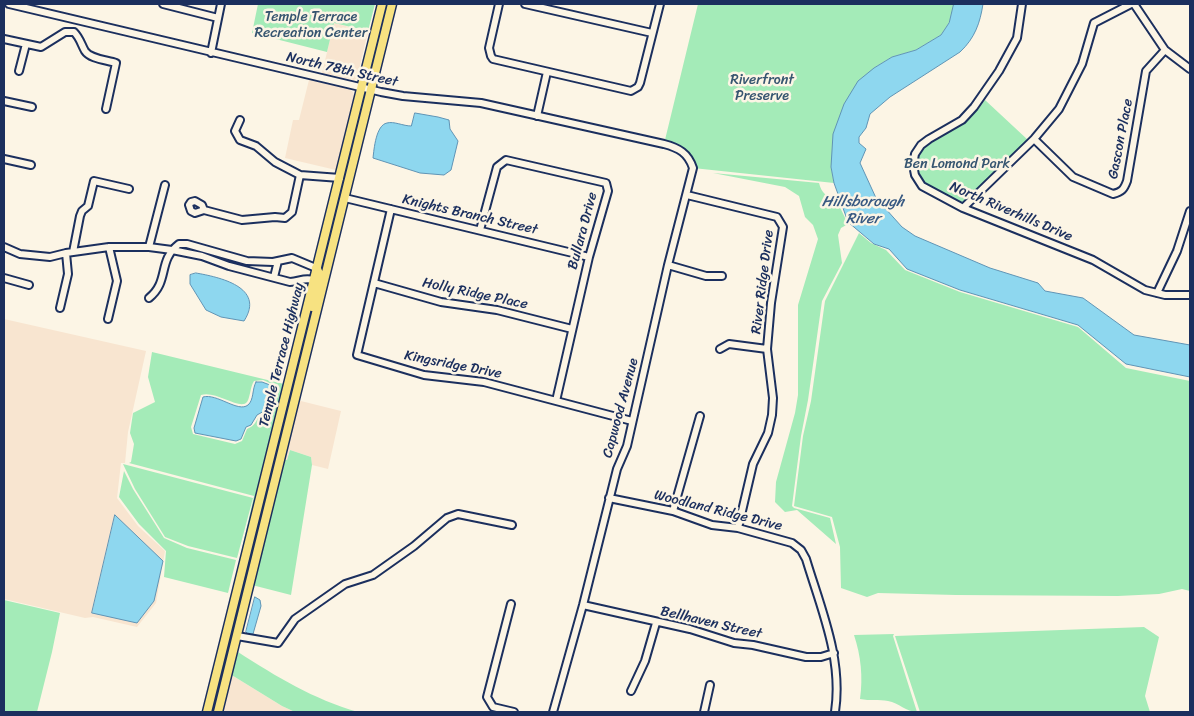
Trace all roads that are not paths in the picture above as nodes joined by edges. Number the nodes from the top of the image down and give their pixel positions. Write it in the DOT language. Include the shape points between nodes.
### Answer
graph roads {
  1 [pos="9,4"];
  2 [pos="164,4"];
  3 [pos="221,4"];
  4 [pos="382,4"];
  5 [pos="392,4"];
  6 [pos="499,4"];
  7 [pos="525,4"];
  8 [pos="660,4"];
  9 [pos="1022,4"];
  10 [pos="1133,4"];
  11 [pos="218,18"];
  12 [pos="652,33"];
  13 [pos="4,39"];
  14 [pos="26,44"];
  15 [pos="1165,50"];
  16 [pos="211,53"];
  17 [pos="1190,69"];
  18 [pos="19,71"];
  19 [pos="547,72"];
  20 [pos="362,88"];
  21 [pos="372,90"];
  22 [pos="4,101"];
  23 [pos="32,108"];
  24 [pos="106,109"];
  25 [pos="537,116"];
  26 [pos="240,120"];
  27 [pos="1034,139"];
  28 [pos="673,146"];
  29 [pos="4,159"];
  30 [pos="30,165"];
  31 [pos="300,175"];
  32 [pos="340,178"];
  33 [pos="165,185"];
  34 [pos="130,189"];
  35 [pos="335,196"];
  36 [pos="687,196"];
  37 [pos="345,198"];
  38 [pos="963,208"];
  39 [pos="391,209"];
  40 [pos="204,210"];
  41 [pos="1190,211"];
  42 [pos="480,230"];
  43 [pos="4,247"];
  44 [pos="109,247"];
  45 [pos="149,247"];
  46 [pos="172,250"];
  47 [pos="70,252"];
  48 [pos="589,257"];
  49 [pos="278,260"];
  50 [pos="668,265"];
  51 [pos="316,268"];
  52 [pos="722,276"];
  53 [pos="274,277"];
  54 [pos="4,278"];
  55 [pos="313,280"];
  56 [pos="374,283"];
  57 [pos="29,285"];
  58 [pos="1157,293"];
  59 [pos="1190,295"];
  60 [pos="149,298"];
  61 [pos="60,308"];
  62 [pos="108,319"];
  63 [pos="313,326"];
  64 [pos="572,329"];
  65 [pos="720,349"];
  66 [pos="767,349"];
  67 [pos="556,401"];
  68 [pos="280,416"];
  69 [pos="700,416"];
  70 [pos="289,418"];
  71 [pos="632,421"];
  72 [pos="610,498"];
  73 [pos="673,511"];
  74 [pos="512,525"];
  75 [pos="738,528"];
  76 [pos="238,584"];
  77 [pos="248,587"];
  78 [pos="511,604"];
  79 [pos="583,605"];
  80 [pos="656,623"];
  81 [pos="236,636"];
  82 [pos="834,653"];
  83 [pos="710,685"];
  84 [pos="631,690"];
  85 [pos="208,712"];
  86 [pos="218,712"];
  87 [pos="514,712"];
  88 [pos="553,712"];
  89 [pos="704,712"];
  90 [pos="835,712"];
  1 -- 16 [label="street, North 78th Street"];
  2 -- 11 [label="street"];
  3 -- 11 [label="street"];
  4 -- 20 [label="main road, Temple Terrace Highway"];
  5 -- 21 [label="main road, Temple Terrace Highway"];
  6 -- 19 [label="street" via="489,52 491,56 497,61"];
  7 -- 12 [label="street"];
  8 -- 12 [label="street"];
  9 -- 38 [label="street, North Riverhills Drive" via="1017,38 974,107 962,120 929,139 915,154 912,165 922,186"];
  10 -- 15 [label="street"];
  10 -- 27 [label="street" via="1094,23 1082,64 1059,109"];
  11 -- 16 [label="street"];
  12 -- 19 [label="street" via="640,83 635,90"];
  13 -- 14 [label="street"];
  14 -- 18 [label="street"];
  14 -- 24 [label="street" via="41,47 65,32 74,32 90,56 116,63"];
  15 -- 17 [label="street"];
  15 -- 27 [label="street, Gascon Place" via="1146,71 1127,181 1120,193 1113,194 1073,177"];
  16 -- 20 [label="street, North 78th Street"];
  19 -- 25 [label="street"];
  20 -- 21 [label="street, North 78th Street"];
  20 -- 32 [label="main road, Temple Terrace Highway"];
  21 -- 25 [label="street, North 78th Street" via="482,103"];
  21 -- 37 [label="main road, Temple Terrace Highway"];
  22 -- 23 [label="street"];
  25 -- 28 [label="street, North 78th Street"];
  26 -- 31 [label="street" via="236,131 240,140 256,146 275,162"];
  27 -- 38 [label="street"];
  28 -- 36 [label="street, Capwood Avenue" via="690,158 693,168"];
  29 -- 30 [label="street"];
  31 -- 32 [label="street"];
  31 -- 40 [label="street" via="292,212 285,218 242,220"];
  32 -- 35 [label="main road, Temple Terrace Highway"];
  33 -- 45 [label="street"];
  34 -- 47 [label="street" via="94,181"];
  35 -- 37 [label="main road"];
  35 -- 51 [label="main road, Temple Terrace Highway"];
  36 -- 50 [label="street, Capwood Avenue"];
  36 -- 66 [label="street, River Ridge Drive" via="777,217 783,227"];
  37 -- 39 [label="street, Knights Branch Street"];
  37 -- 63 [label="main road, Temple Terrace Highway"];
  38 -- 58 [label="street, North Riverhills Drive" via="1093,260 1145,290"];
  39 -- 42 [label="street, Knights Branch Street"];
  39 -- 56 [label="street, Kingsridge Drive"];
  41 -- 58 [label="street" via="1177,251"];
  42 -- 48 [label="street, Knights Branch Street"];
  42 -- 48 [label="street, Bullara Drive" via="497,167 506,160 606,183 608,192"];
  43 -- 47 [label="street" via="20,254 50,257"];
  44 -- 45 [label="street"];
  44 -- 47 [label="street"];
  44 -- 62 [label="street" via="117,281"];
  45 -- 46 [label="street"];
  46 -- 49 [label="street" via="179,244 187,244 247,261"];
  46 -- 53 [label="street"];
  46 -- 60 [label="street" via="167,256 160,285"];
  47 -- 61 [label="street"];
  48 -- 64 [label="street, Bullara Drive"];
  49 -- 51 [label="street" via="292,258"];
  49 -- 53 [label="street"];
  50 -- 52 [label="street" via="706,276"];
  50 -- 71 [label="street, Capwood Avenue"];
  51 -- 55 [label="main road, Temple Terrace Highway"];
  51 -- 63 [label="main road" via="320,273 312,308"];
  53 -- 55 [label="street" via="290,282 304,278"];
  54 -- 57 [label="street"];
  55 -- 68 [label="main road, Temple Terrace Highway"];
  56 -- 64 [label="street, Holly Ridge Place" via="440,302 497,310"];
  56 -- 67 [label="street, Kingsridge Drive" via="357,356 424,375 484,382"];
  58 -- 59 [label="street, North Riverhills Drive"];
  63 -- 70 [label="main road, Temple Terrace Highway"];
  64 -- 67 [label="street, Bullara Drive"];
  65 -- 66 [label="street" via="729,344"];
  66 -- 75 [label="street, River Ridge Drive" via="772,414 768,432 753,464"];
  67 -- 71 [label="street, Kingsridge Drive"];
  68 -- 70 [label="main road"];
  68 -- 76 [label="main road, Temple Terrace Highway"];
  69 -- 73 [label="street"];
  70 -- 77 [label="main road, Temple Terrace Highway"];
  71 -- 72 [label="street, Capwood Avenue"];
  72 -- 73 [label="street, Woodland Ridge Drive"];
  72 -- 79 [label="street, Capwood Avenue"];
  73 -- 75 [label="street, Woodland Ridge Drive" via="712,525"];
  74 -- 81 [label="street" via="458,514 447,518 373,576 345,584 295,619 278,643"];
  75 -- 82 [label="street, Woodland Ridge Drive" via="792,543 800,550 806,559"];
  76 -- 77 [label="main road"];
  76 -- 85 [label="main road, Temple Terrace Highway"];
  77 -- 81 [label="main road, Temple Terrace Highway"];
  78 -- 87 [label="street" via="487,697 493,707"];
  79 -- 80 [label="street, Bellhaven Street"];
  79 -- 88 [label="street, Capwood Avenue"];
  80 -- 82 [label="street, Bellhaven Street" via="806,657 821,658"];
  80 -- 84 [label="street" via="645,661"];
  81 -- 86 [label="main road, Temple Terrace Highway"];
  82 -- 90 [label="street, Woodland Ridge Drive" via="838,680"];
  83 -- 89 [label="street"];
}
